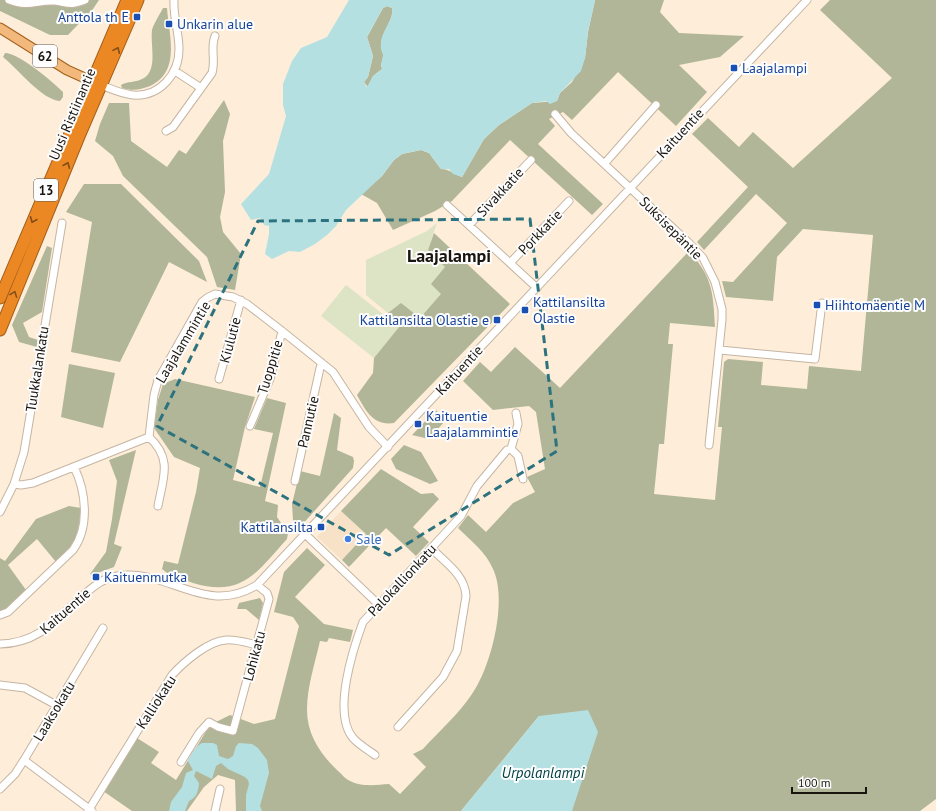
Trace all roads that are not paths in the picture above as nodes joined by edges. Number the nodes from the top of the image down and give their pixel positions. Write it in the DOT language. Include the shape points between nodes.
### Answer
graph roads {
  1 [pos="9,0"];
  2 [pos="85,0"];
  3 [pos="126,0"];
  4 [pos="138,0"];
  5 [pos="174,0"];
  6 [pos="807,0"];
  7 [pos="0,28"];
  8 [pos="215,36"];
  9 [pos="174,71"];
  10 [pos="96,83"];
  11 [pos="201,88"];
  12 [pos="656,105"];
  13 [pos="555,114"];
  14 [pos="166,131"];
  15 [pos="531,160"];
  16 [pos="605,164"];
  17 [pos="630,189"];
  18 [pos="569,201"];
  19 [pos="447,205"];
  20 [pos="62,223"];
  21 [pos="469,225"];
  22 [pos="510,262"];
  23 [pos="537,288"];
  24 [pos="0,298"];
  25 [pos="241,300"];
  26 [pos="822,303"];
  27 [pos="0,330"];
  28 [pos="282,331"];
  29 [pos="720,350"];
  30 [pos="322,363"];
  31 [pos="219,379"];
  32 [pos="516,413"];
  33 [pos="250,426"];
  34 [pos="149,437"];
  35 [pos="709,445"];
  36 [pos="388,447"];
  37 [pos="511,449"];
  38 [pos="74,467"];
  39 [pos="523,479"];
  40 [pos="295,481"];
  41 [pos="14,484"];
  42 [pos="158,506"];
  43 [pos="0,512"];
  44 [pos="306,534"];
  45 [pos="431,548"];
  46 [pos="257,584"];
  47 [pos="378,604"];
  48 [pos="0,615"];
  49 [pos="103,628"];
  50 [pos="0,644"];
  51 [pos="257,645"];
  52 [pos="0,685"];
  53 [pos="58,706"];
  54 [pos="398,727"];
  55 [pos="375,755"];
  56 [pos="24,760"];
  57 [pos="181,762"];
  58 [pos="0,789"];
  59 [pos="220,789"];
  60 [pos="90,810"];
  61 [pos="215,811"];
  1 -- 2 [label="street" via="24,5 54,1 69,5"];
  3 -- 10 [label="highway, Uusi Ristiinantie / 13"];
  10 -- 4 [label="highway, Uusi Ristiinantie / 13, one-way"];
  5 -- 9 [label="street" via="179,51"];
  6 -- 17 [label="street, Kaituentie"];
  7 -- 10 [label="main road, 62" via="68,70"];
  8 -- 11 [label="street" via="212,44 214,67"];
  9 -- 10 [label="street" via="164,85 146,94 126,94"];
  9 -- 11 [label="street"];
  10 -- 24 [label="highway, Uusi Ristiinantie / 13, one-way"];
  27 -- 10 [label="highway, Uusi Ristiinantie / 13, one-way"];
  11 -- 14 [label="street" via="173,127"];
  12 -- 16 [label="street"];
  13 -- 16 [label="street, Suksisepäntie" via="571,133"];
  15 -- 21 [label="street, Sivakkatie"];
  16 -- 17 [label="street, Suksisepäntie"];
  17 -- 23 [label="street, Kaituentie"];
  17 -- 29 [label="street, Suksisepäntie" via="688,242 709,267 718,289 722,309"];
  18 -- 22 [label="street, Porkkatie"];
  19 -- 21 [label="street"];
  20 -- 41 [label="street, Tuukkalankatu" via="24,452"];
  21 -- 22 [label="street"];
  22 -- 23 [label="street"];
  23 -- 36 [label="street, Kaituentie"];
  25 -- 28 [label="street, Laajalammintie"];
  25 -- 31 [label="street, Kiulutie"];
  25 -- 34 [label="street, Laajalammintie" via="215,294 202,302 158,380"];
  26 -- 29 [label="street" via="815,359"];
  28 -- 30 [label="street, Laajalammintie"];
  28 -- 33 [label="street, Tuoppitie" via="270,379"];
  29 -- 35 [label="street, Suksisepäntie"];
  30 -- 36 [label="street, Laajalammintie" via="336,377 369,427"];
  30 -- 40 [label="street, Pannutie"];
  32 -- 37 [label="street" via="518,424"];
  34 -- 38 [label="street"];
  34 -- 42 [label="street" via="160,448 165,462"];
  36 -- 44 [label="street, Kaituentie"];
  37 -- 39 [label="street" via="518,456"];
  37 -- 45 [label="street, Palokallionkatu" via="507,450 477,486 461,516"];
  38 -- 41 [label="street" via="33,483"];
  38 -- 48 [label="street" via="85,500 80,541 74,550 8,612"];
  41 -- 43 [label="street, Tuukkalankatu"];
  44 -- 46 [label="street, Kaituentie"];
  44 -- 47 [label="street"];
  45 -- 47 [label="street, Palokallionkatu"];
  45 -- 54 [label="street" via="461,578 466,588 457,651 443,677"];
  46 -- 50 [label="street, Kaituentie" via="229,596 212,596 145,577 113,577 94,586 34,637 19,643"];
  46 -- 51 [label="street, Lohikatu" via="267,593 269,600"];
  47 -- 55 [label="street, Palokallionkatu" via="363,622 357,638 346,686 344,720 352,738"];
  49 -- 53 [label="street, Laaksokatu"];
  51 -- 57 [label="street, Lohikatu" via="233,731 209,722"];
  51 -- 60 [label="street, Kalliokatu" via="226,640 188,658 172,675"];
  52 -- 53 [label="street" via="25,688"];
  53 -- 56 [label="street, Laaksokatu"];
  56 -- 58 [label="street, Laaksokatu"];
  56 -- 60 [label="street"];
  59 -- 61 [label="street"];
}
